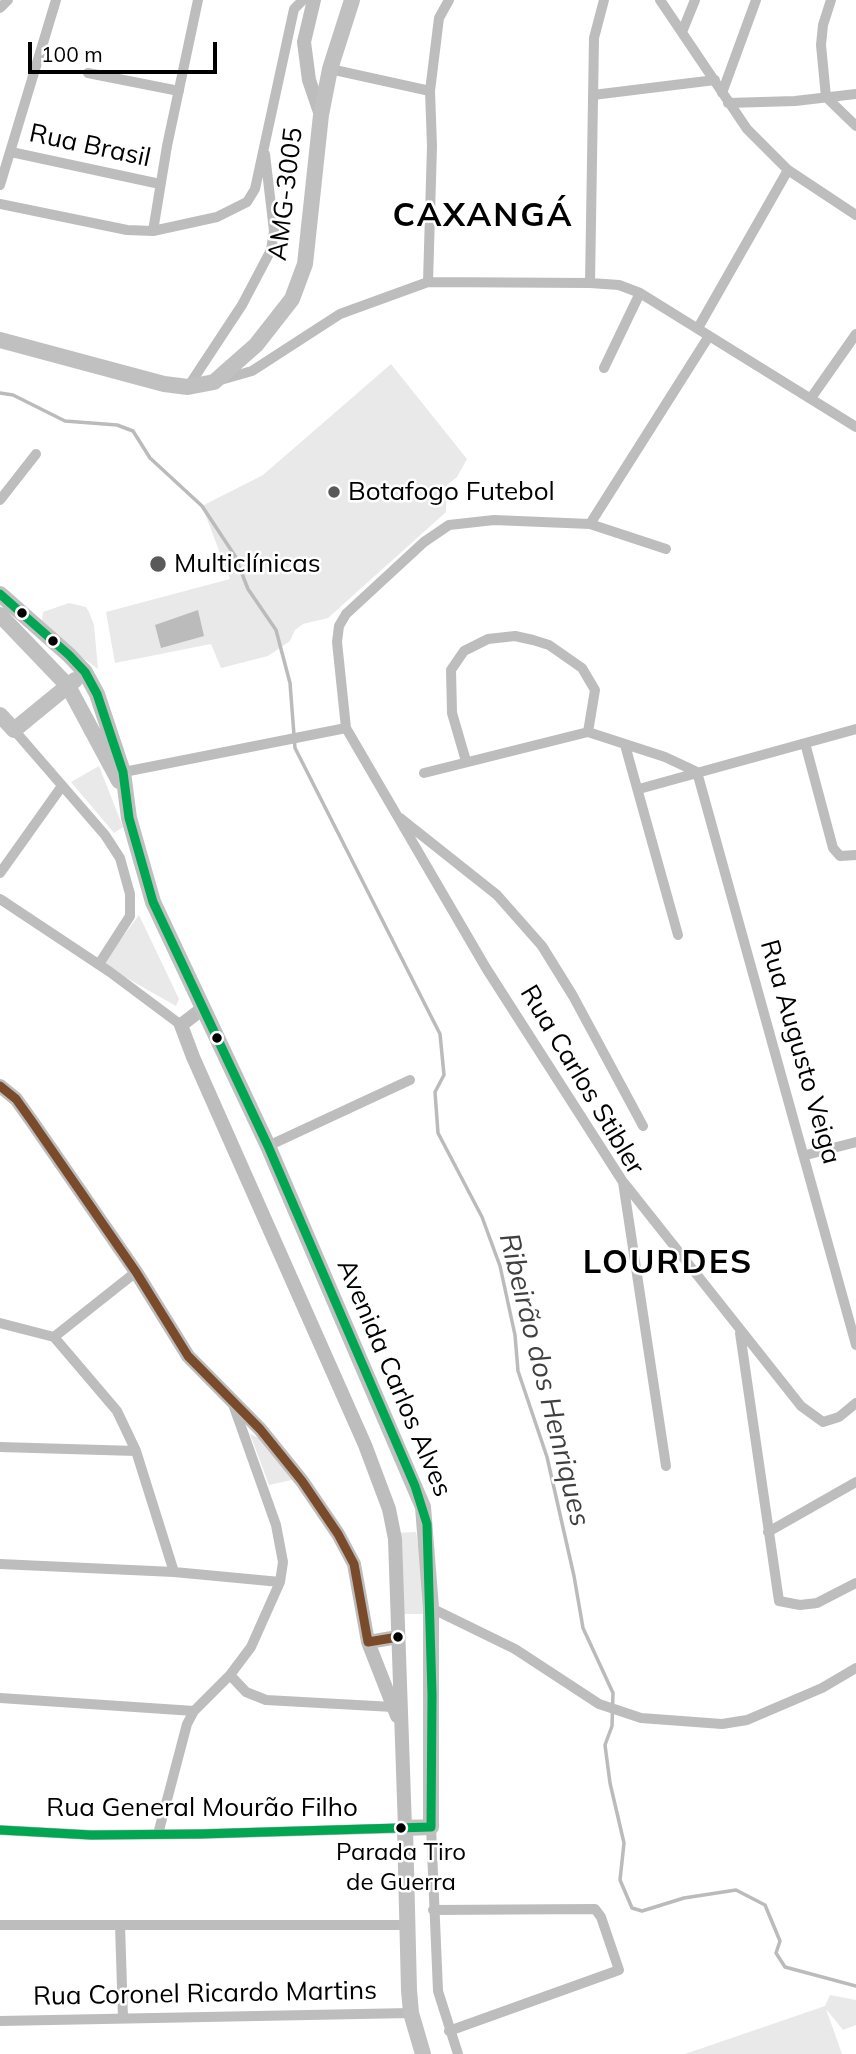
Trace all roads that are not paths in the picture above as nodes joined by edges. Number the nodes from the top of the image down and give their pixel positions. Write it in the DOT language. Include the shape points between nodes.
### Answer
graph roads {
  1 [pos="8,0"];
  2 [pos="56,0"];
  3 [pos="198,0"];
  4 [pos="303,0"];
  5 [pos="314,0"];
  6 [pos="352,0"];
  7 [pos="449,0"];
  8 [pos="604,0"];
  9 [pos="660,0"];
  10 [pos="695,0"];
  11 [pos="756,0"];
  12 [pos="831,0"];
  13 [pos="295,4"];
  14 [pos="0,8"];
  15 [pos="682,32"];
  16 [pos="330,68"];
  17 [pos="89,74"];
  18 [pos="715,80"];
  19 [pos="179,91"];
  20 [pos="430,91"];
  21 [pos="856,94"];
  22 [pos="593,95"];
  23 [pos="826,97"];
  24 [pos="725,98"];
  25 [pos="321,115"];
  26 [pos="856,126"];
  27 [pos="264,148"];
  28 [pos="11,152"];
  29 [pos="788,170"];
  30 [pos="160,184"];
  31 [pos="0,185"];
  32 [pos="0,205"];
  33 [pos="856,215"];
  34 [pos="153,231"];
  35 [pos="428,282"];
  36 [pos="590,283"];
  37 [pos="640,293"];
  38 [pos="698,328"];
  39 [pos="856,334"];
  40 [pos="709,336"];
  41 [pos="0,340"];
  42 [pos="604,368"];
  43 [pos="214,382"];
  44 [pos="188,387"];
  45 [pos="811,398"];
  46 [pos="856,427"];
  47 [pos="36,454"];
  48 [pos="0,500"];
  49 [pos="590,524"];
  50 [pos="666,549"];
  51 [pos="0,594"];
  52 [pos="0,614"];
  53 [pos="85,672"];
  54 [pos="68,686"];
  55 [pos="0,715"];
  56 [pos="346,728"];
  57 [pos="856,729"];
  58 [pos="14,730"];
  59 [pos="589,732"];
  60 [pos="805,743"];
  61 [pos="625,745"];
  62 [pos="466,761"];
  63 [pos="697,772"];
  64 [pos="424,773"];
  65 [pos="120,778"];
  66 [pos="62,786"];
  67 [pos="639,789"];
  68 [pos="395,814"];
  69 [pos="856,855"];
  70 [pos="0,873"];
  71 [pos="0,899"];
  72 [pos="678,935"];
  73 [pos="99,964"];
  74 [pos="202,1009"];
  75 [pos="181,1025"];
  76 [pos="410,1080"];
  77 [pos="0,1086"];
  78 [pos="643,1126"];
  79 [pos="856,1142"];
  80 [pos="268,1146"];
  81 [pos="806,1155"];
  82 [pos="623,1182"];
  83 [pos="136,1272"];
  84 [pos="0,1323"];
  85 [pos="740,1333"];
  86 [pos="54,1336"];
  87 [pos="856,1345"];
  88 [pos="233,1404"];
  89 [pos="853,1405"];
  90 [pos="0,1447"];
  91 [pos="136,1451"];
  92 [pos="666,1466"];
  93 [pos="856,1482"];
  94 [pos="768,1532"];
  95 [pos="0,1564"];
  96 [pos="174,1572"];
  97 [pos="280,1582"];
  98 [pos="856,1583"];
  99 [pos="431,1608"];
  100 [pos="398,1637"];
  101 [pos="368,1642"];
  102 [pos="856,1668"];
  103 [pos="230,1675"];
  104 [pos="0,1698"];
  105 [pos="393,1707"];
  106 [pos="194,1711"];
  107 [pos="401,1726"];
  108 [pos="431,1827"];
  109 [pos="405,1828"];
  110 [pos="0,1830"];
  111 [pos="158,1834"];
  112 [pos="433,1910"];
  113 [pos="0,1924"];
  114 [pos="120,1925"];
  115 [pos="406,1925"];
  116 [pos="411,2013"];
  117 [pos="123,2018"];
  118 [pos="0,2021"];
  119 [pos="449,2031"];
  120 [pos="424,2054"];
  121 [pos="458,2054"];
  1 -- 14 [label="street"];
  2 -- 28 [label="street"];
  3 -- 19 [label="street"];
  4 -- 13 [label="street"];
  5 -- 25 [label="street" via="304,42 309,80"];
  6 -- 16 [label="main road, AMG-3005"];
  7 -- 20 [label="street" via="439,18"];
  8 -- 22 [label="street" via="594,38"];
  9 -- 15 [label="street"];
  10 -- 15 [label="street"];
  11 -- 24 [label="street"];
  12 -- 23 [label="street" via="821,45"];
  13 -- 27 [label="street"];
  15 -- 18 [label="street"];
  16 -- 20 [label="street"];
  16 -- 25 [label="main road, AMG-3005"];
  17 -- 19 [label="street"];
  18 -- 22 [label="street"];
  18 -- 24 [label="street"];
  19 -- 30 [label="street"];
  20 -- 35 [label="street"];
  21 -- 23 [label="street"];
  22 -- 36 [label="street"];
  23 -- 24 [label="street" via="795,101"];
  23 -- 26 [label="street"];
  24 -- 29 [label="street" via="747,130"];
  25 -- 43 [label="main road, AMG-3005" via="311,231 292,299 256,345"];
  27 -- 34 [label="street" via="255,189 247,202 217,217"];
  27 -- 44 [label="street" via="274,231 271,250 242,305"];
  28 -- 30 [label="street, Rua Brasil"];
  28 -- 31 [label="street"];
  29 -- 33 [label="street"];
  29 -- 38 [label="street"];
  30 -- 34 [label="street"];
  32 -- 34 [label="street"];
  35 -- 36 [label="street"];
  35 -- 43 [label="street" via="340,314 251,371"];
  36 -- 37 [label="street" via="620,285"];
  37 -- 38 [label="street"];
  37 -- 42 [label="street"];
  38 -- 40 [label="street"];
  39 -- 45 [label="street"];
  40 -- 45 [label="street"];
  40 -- 49 [label="street"];
  41 -- 44 [label="main road"];
  43 -- 44 [label="main road"];
  45 -- 46 [label="street"];
  47 -- 48 [label="street"];
  49 -- 50 [label="street"];
  49 -- 56 [label="street" via="470,521 449,525 424,542 346,614 339,626"];
  51 -- 53 [label="main road"];
  52 -- 54 [label="main road"];
  53 -- 54 [label="main road"];
  53 -- 65 [label="main road" via="108,720"];
  54 -- 58 [label="main road"];
  54 -- 65 [label="main road"];
  55 -- 58 [label="main road"];
  56 -- 65 [label="street"];
  56 -- 68 [label="street, Rua Carlos Stibler"];
  57 -- 60 [label="street"];
  58 -- 66 [label="street"];
  59 -- 61 [label="street"];
  59 -- 62 [label="street"];
  59 -- 62 [label="street" via="595,690 583,668 533,640 515,636 488,639 464,651 451,670 452,713"];
  60 -- 63 [label="street"];
  60 -- 69 [label="street" via="833,848 841,856"];
  61 -- 63 [label="street"];
  61 -- 67 [label="street"];
  62 -- 64 [label="street"];
  63 -- 67 [label="street"];
  63 -- 81 [label="street, Rua Augusto Veiga"];
  65 -- 74 [label="main road, Avenida Carlos Alves" via="153,902"];
  66 -- 70 [label="street"];
  66 -- 73 [label="street" via="114,848 130,894 127,925"];
  67 -- 72 [label="street"];
  68 -- 78 [label="street" via="497,895 542,946"];
  68 -- 82 [label="street, Rua Carlos Stibler" via="486,968"];
  71 -- 73 [label="street"];
  73 -- 75 [label="street"];
  74 -- 75 [label="street"];
  74 -- 80 [label="main road, Avenida Carlos Alves"];
  75 -- 100 [label="street" via="380,1483 395,1539"];
  76 -- 80 [label="street"];
  77 -- 83 [label="street" via="31,1119"];
  79 -- 81 [label="street"];
  80 -- 99 [label="main road, Avenida Carlos Alves" via="423,1507"];
  81 -- 87 [label="street, Rua Augusto Veiga"];
  82 -- 85 [label="street"];
  82 -- 92 [label="street, Rua Carlos Stibler"];
  83 -- 86 [label="street"];
  83 -- 88 [label="street" via="188,1356"];
  84 -- 86 [label="street"];
  85 -- 89 [label="street" via="816,1419 830,1421"];
  85 -- 94 [label="street"];
  86 -- 91 [label="street" via="117,1411"];
  88 -- 97 [label="street" via="276,1525 283,1562"];
  88 -- 101 [label="street" via="295,1472 348,1548 359,1582"];
  90 -- 91 [label="street"];
  91 -- 96 [label="street"];
  93 -- 94 [label="street"];
  94 -- 98 [label="street" via="779,1601 817,1603"];
  95 -- 96 [label="street"];
  96 -- 97 [label="street"];
  97 -- 103 [label="street" via="251,1647"];
  99 -- 102 [label="street" via="515,1649 599,1704 625,1714 712,1724 747,1720"];
  99 -- 108 [label="main road, Avenida Carlos Alves"];
  100 -- 101 [label="street"];
  100 -- 107 [label="street"];
  101 -- 105 [label="street"];
  103 -- 105 [label="street" via="246,1692 266,1700"];
  103 -- 106 [label="street"];
  104 -- 106 [label="street"];
  105 -- 107 [label="street"];
  106 -- 111 [label="street"];
  107 -- 109 [label="street"];
  108 -- 109 [label="main road"];
  108 -- 112 [label="street"];
  109 -- 111 [label="street, Rua General Mourão Filho"];
  109 -- 115 [label="main road"];
  110 -- 111 [label="street, Rua General Mourão Filho"];
  112 -- 119 [label="street" via="438,1991"];
  112 -- 119 [label="street" via="590,1907 601,1917 619,1970"];
  113 -- 114 [label="street"];
  114 -- 115 [label="street"];
  114 -- 117 [label="street"];
  115 -- 116 [label="main road"];
  116 -- 117 [label="street, Rua Coronel Ricardo Martins"];
  116 -- 120 [label="main road"];
  117 -- 118 [label="street, Rua Coronel Ricardo Martins"];
  119 -- 121 [label="street"];
}
